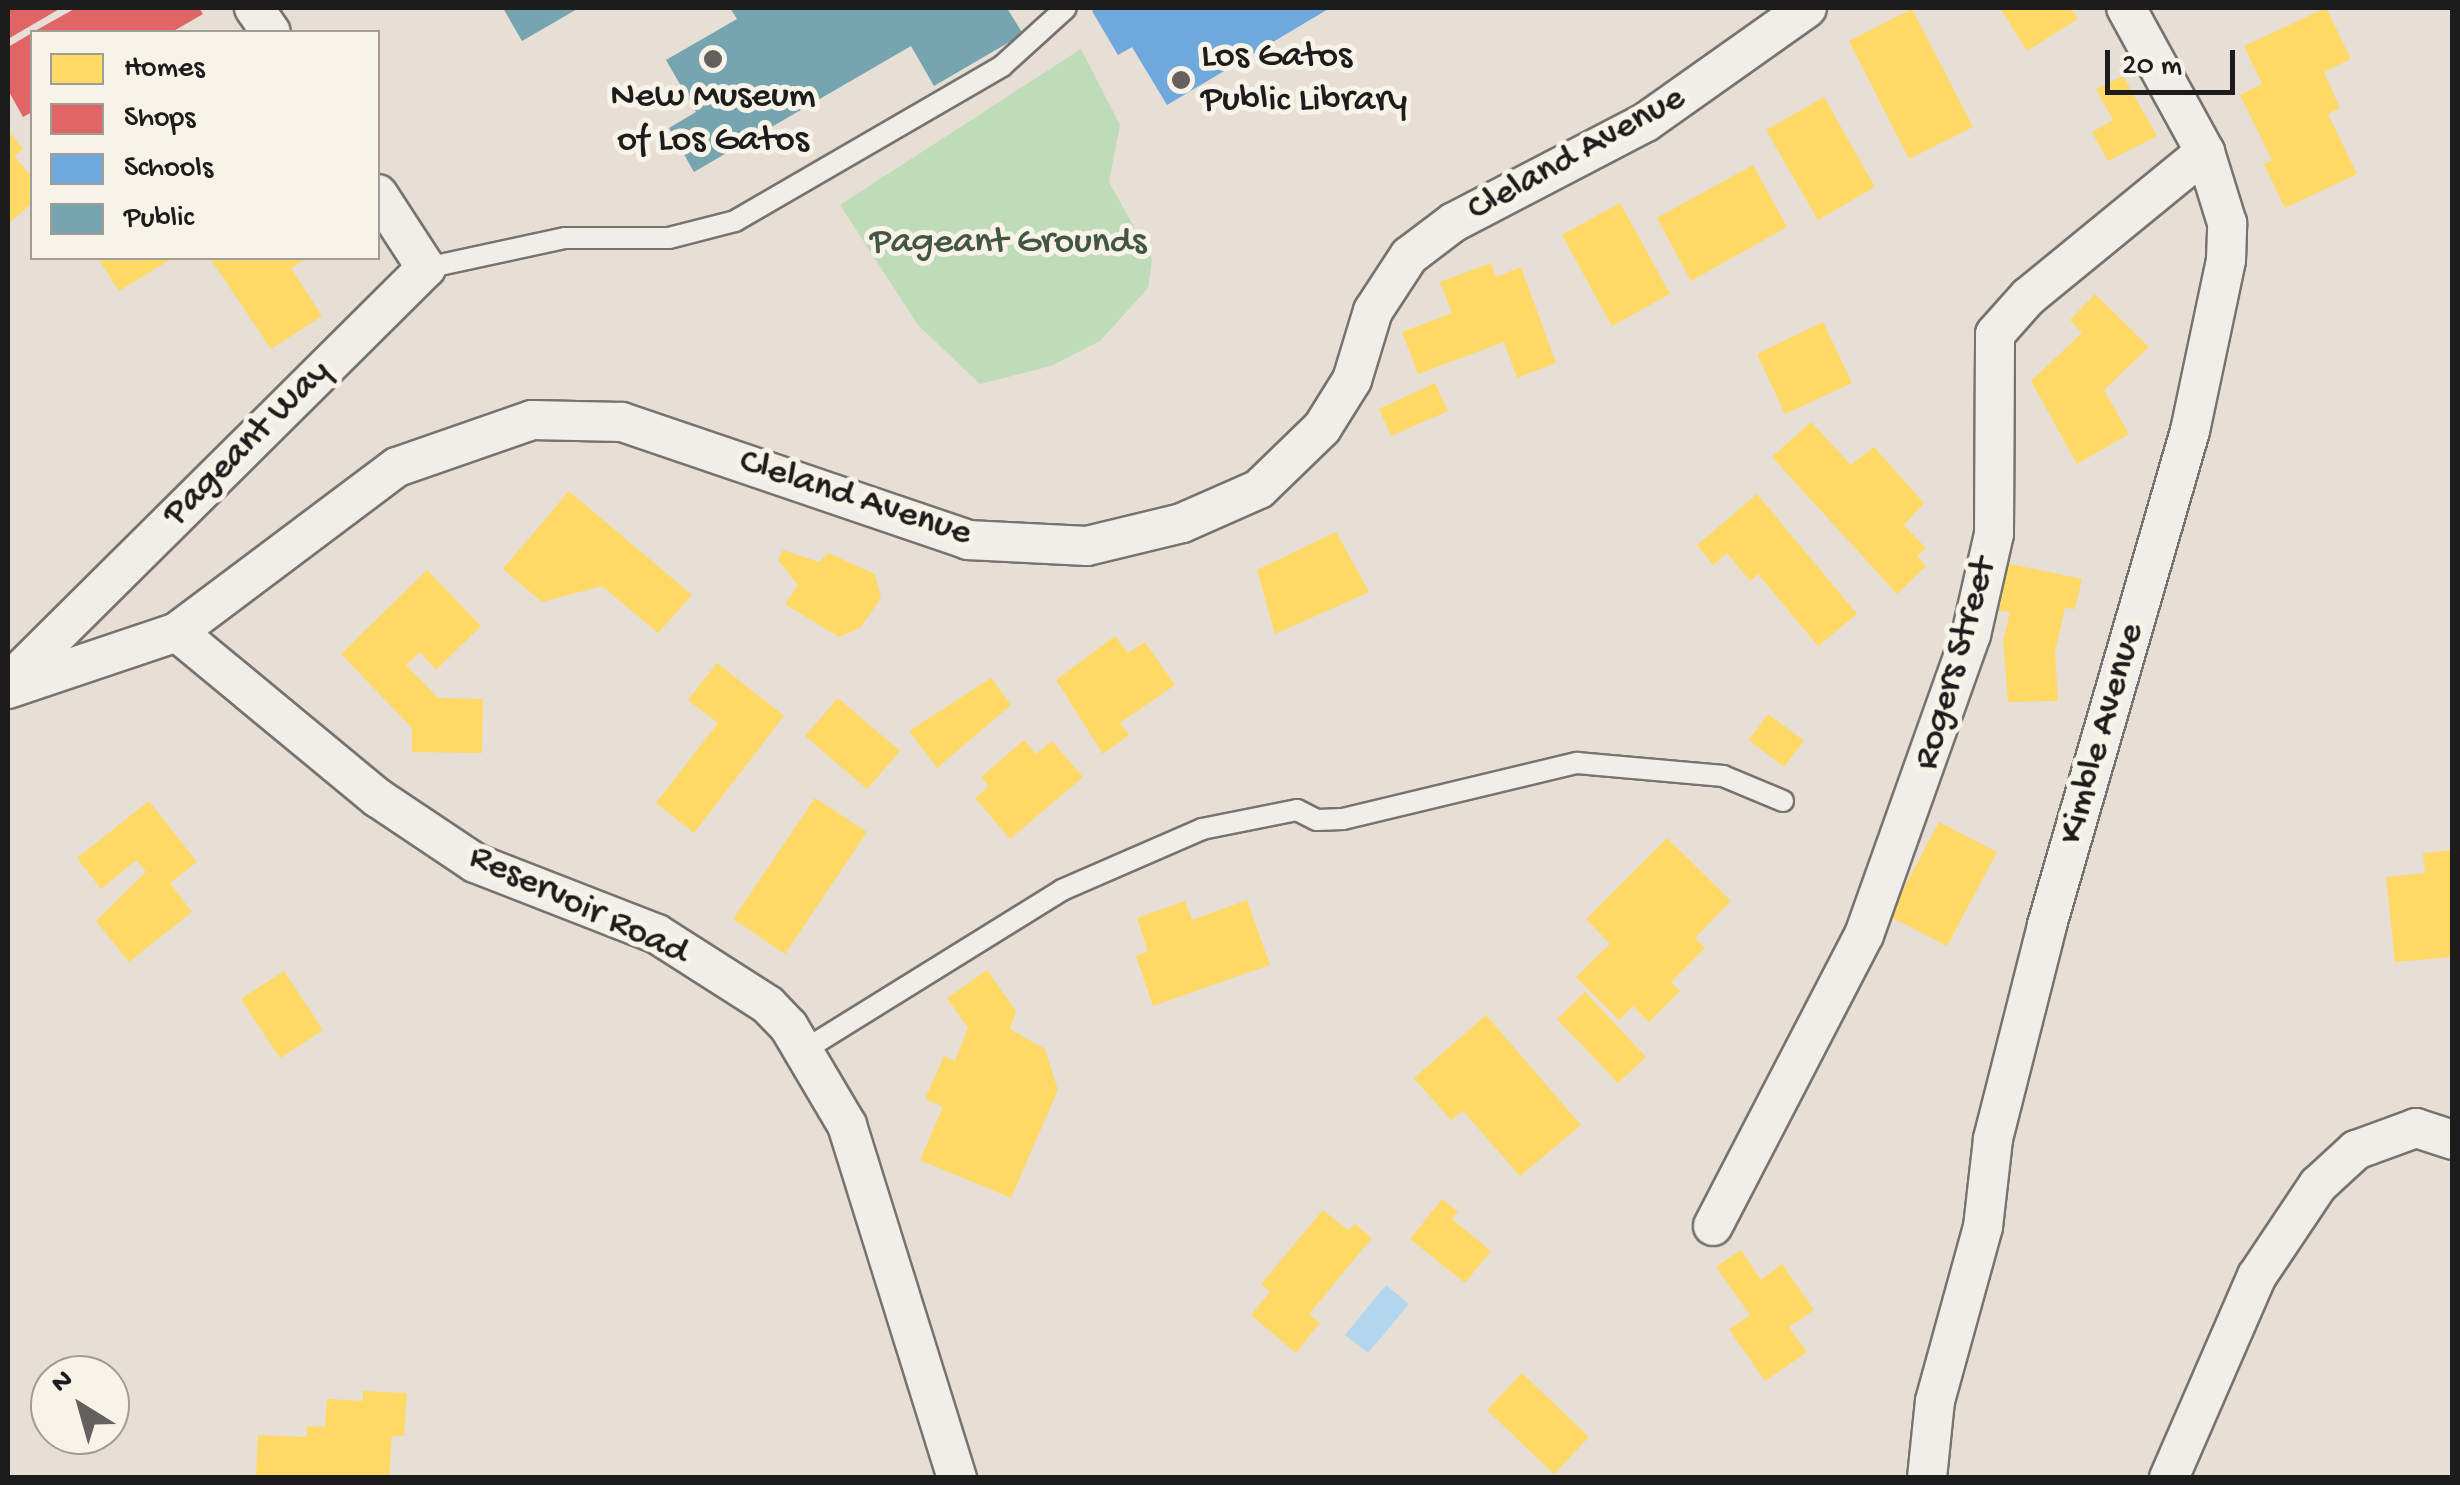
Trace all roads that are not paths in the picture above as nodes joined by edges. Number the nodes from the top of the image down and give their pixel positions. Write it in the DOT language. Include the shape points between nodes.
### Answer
graph roads {
  1 [pos="254,8"];
  2 [pos="1066,8"];
  3 [pos="1807,8"];
  4 [pos="2126,8"];
  5 [pos="270,30"];
  6 [pos="2205,152"];
  7 [pos="380,197"];
  8 [pos="426,268"];
  9 [pos="177,632"];
  10 [pos="8,686"];
  11 [pos="1782,801"];
  12 [pos="806,1049"];
  13 [pos="2452,1140"];
  14 [pos="1713,1226"];
  15 [pos="957,1478"];
  16 [pos="1927,1478"];
  17 [pos="2169,1478"];
  1 -- 5 [label="street"];
  2 -- 8 [label="lane" via="1002,66 735,221 668,238 566,238"];
  3 -- 9 [label="street, Cleland Avenue" via="1646,122 1454,222 1409,256 1373,311 1352,380 1322,428 1259,489 1182,523 1088,546 968,540 622,422 532,420 397,467"];
  4 -- 6 [label="street, Kimble Avenue"];
  6 -- 14 [label="street, Rogers Street" via="2028,297 1996,334 1994,534 1972,636 1864,936"];
  6 -- 16 [label="street, Kimble Avenue" via="2227,223 2221,298 1993,1139 1983,1228 1936,1400"];
  7 -- 8 [label="street"];
  8 -- 10 [label="street, Pageant Way"];
  9 -- 10 [label="street, Cleland Avenue"];
  9 -- 12 [label="street, Reservoir Road" via="378,798 476,863 657,934 768,1005"];
  11 -- 12 [label="lane" via="1723,776 1577,763 1342,819 1317,820 1297,810 1202,829 1062,890"];
  12 -- 15 [label="street, Reservoir Road" via="847,1124"];
  13 -- 17 [label="street" via="2416,1128 2356,1150 2318,1185 2257,1276"];
}
